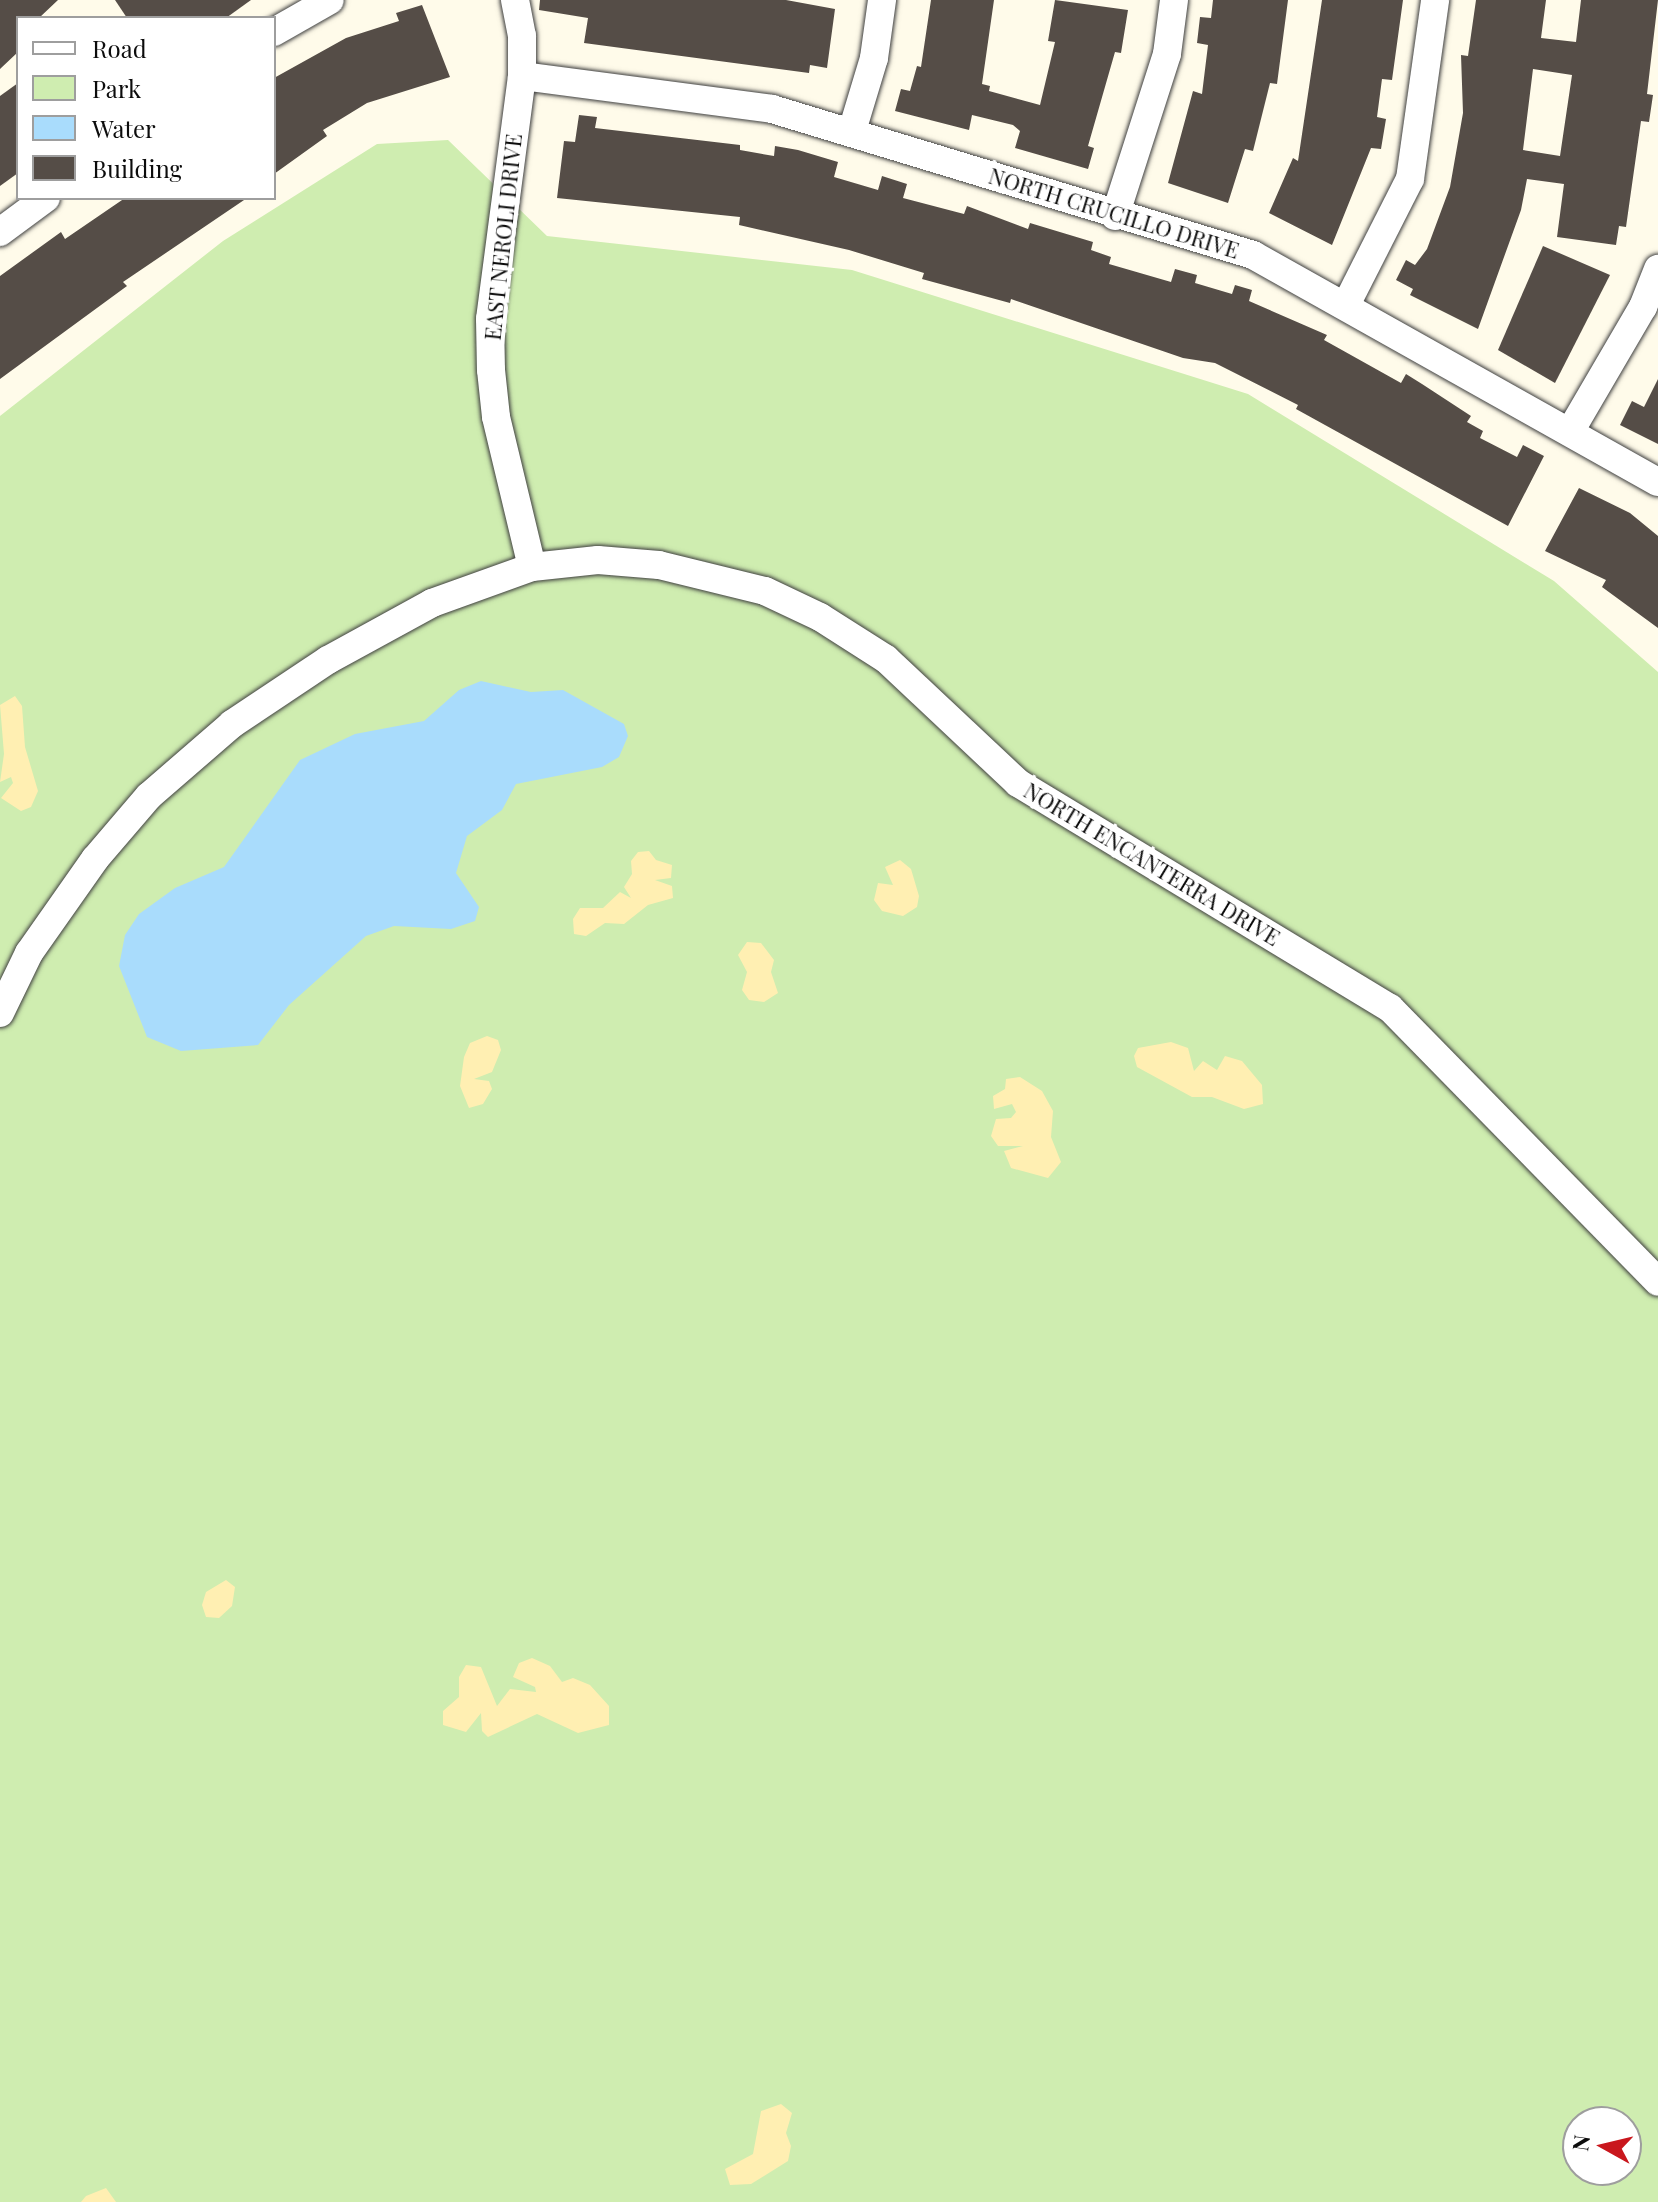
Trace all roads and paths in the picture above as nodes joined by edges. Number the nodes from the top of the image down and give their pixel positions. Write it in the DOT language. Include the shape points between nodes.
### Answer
graph roads {
  1 [pos="330,0"];
  2 [pos="515,0"];
  3 [pos="882,0"];
  4 [pos="1174,0"];
  5 [pos="1435,0"];
  6 [pos="276,31"];
  7 [pos="522,76"];
  8 [pos="852,131"];
  9 [pos="43,200"];
  10 [pos="1115,216"];
  11 [pos="0,232"];
  12 [pos="1658,269"];
  13 [pos="1347,303"];
  14 [pos="1571,430"];
  15 [pos="1658,482"];
  16 [pos="532,567"];
  17 [pos="0,1013"];
  18 [pos="1658,1282"];
  1 -- 6 [label="street"];
  2 -- 7 [label="street, EAST NEROLI DRIVE"];
  3 -- 8 [label="street" via="874,58"];
  4 -- 10 [label="street" via="1167,54"];
  5 -- 13 [label="street" via="1410,179"];
  7 -- 8 [label="street, NORTH CRUCILLO DRIVE" via="772,109"];
  7 -- 16 [label="street, EAST NEROLI DRIVE" via="490,319 491,370"];
  8 -- 10 [label="street, NORTH CRUCILLO DRIVE"];
  9 -- 11 [label="street"];
  10 -- 13 [label="street, NORTH CRUCILLO DRIVE" via="1253,255"];
  12 -- 14 [label="street" via="1643,307"];
  13 -- 14 [label="street, NORTH CRUCILLO DRIVE"];
  14 -- 15 [label="street, NORTH CRUCILLO DRIVE"];
  16 -- 17 [label="street, NORTH ENCANTERRA DRIVE" via="432,603 328,660 232,724 149,796 95,859 29,953"];
  16 -- 18 [label="street, NORTH ENCANTERRA DRIVE" via="598,560 699,572 765,591 820,617 886,659 1018,783 1390,1008"];
}
